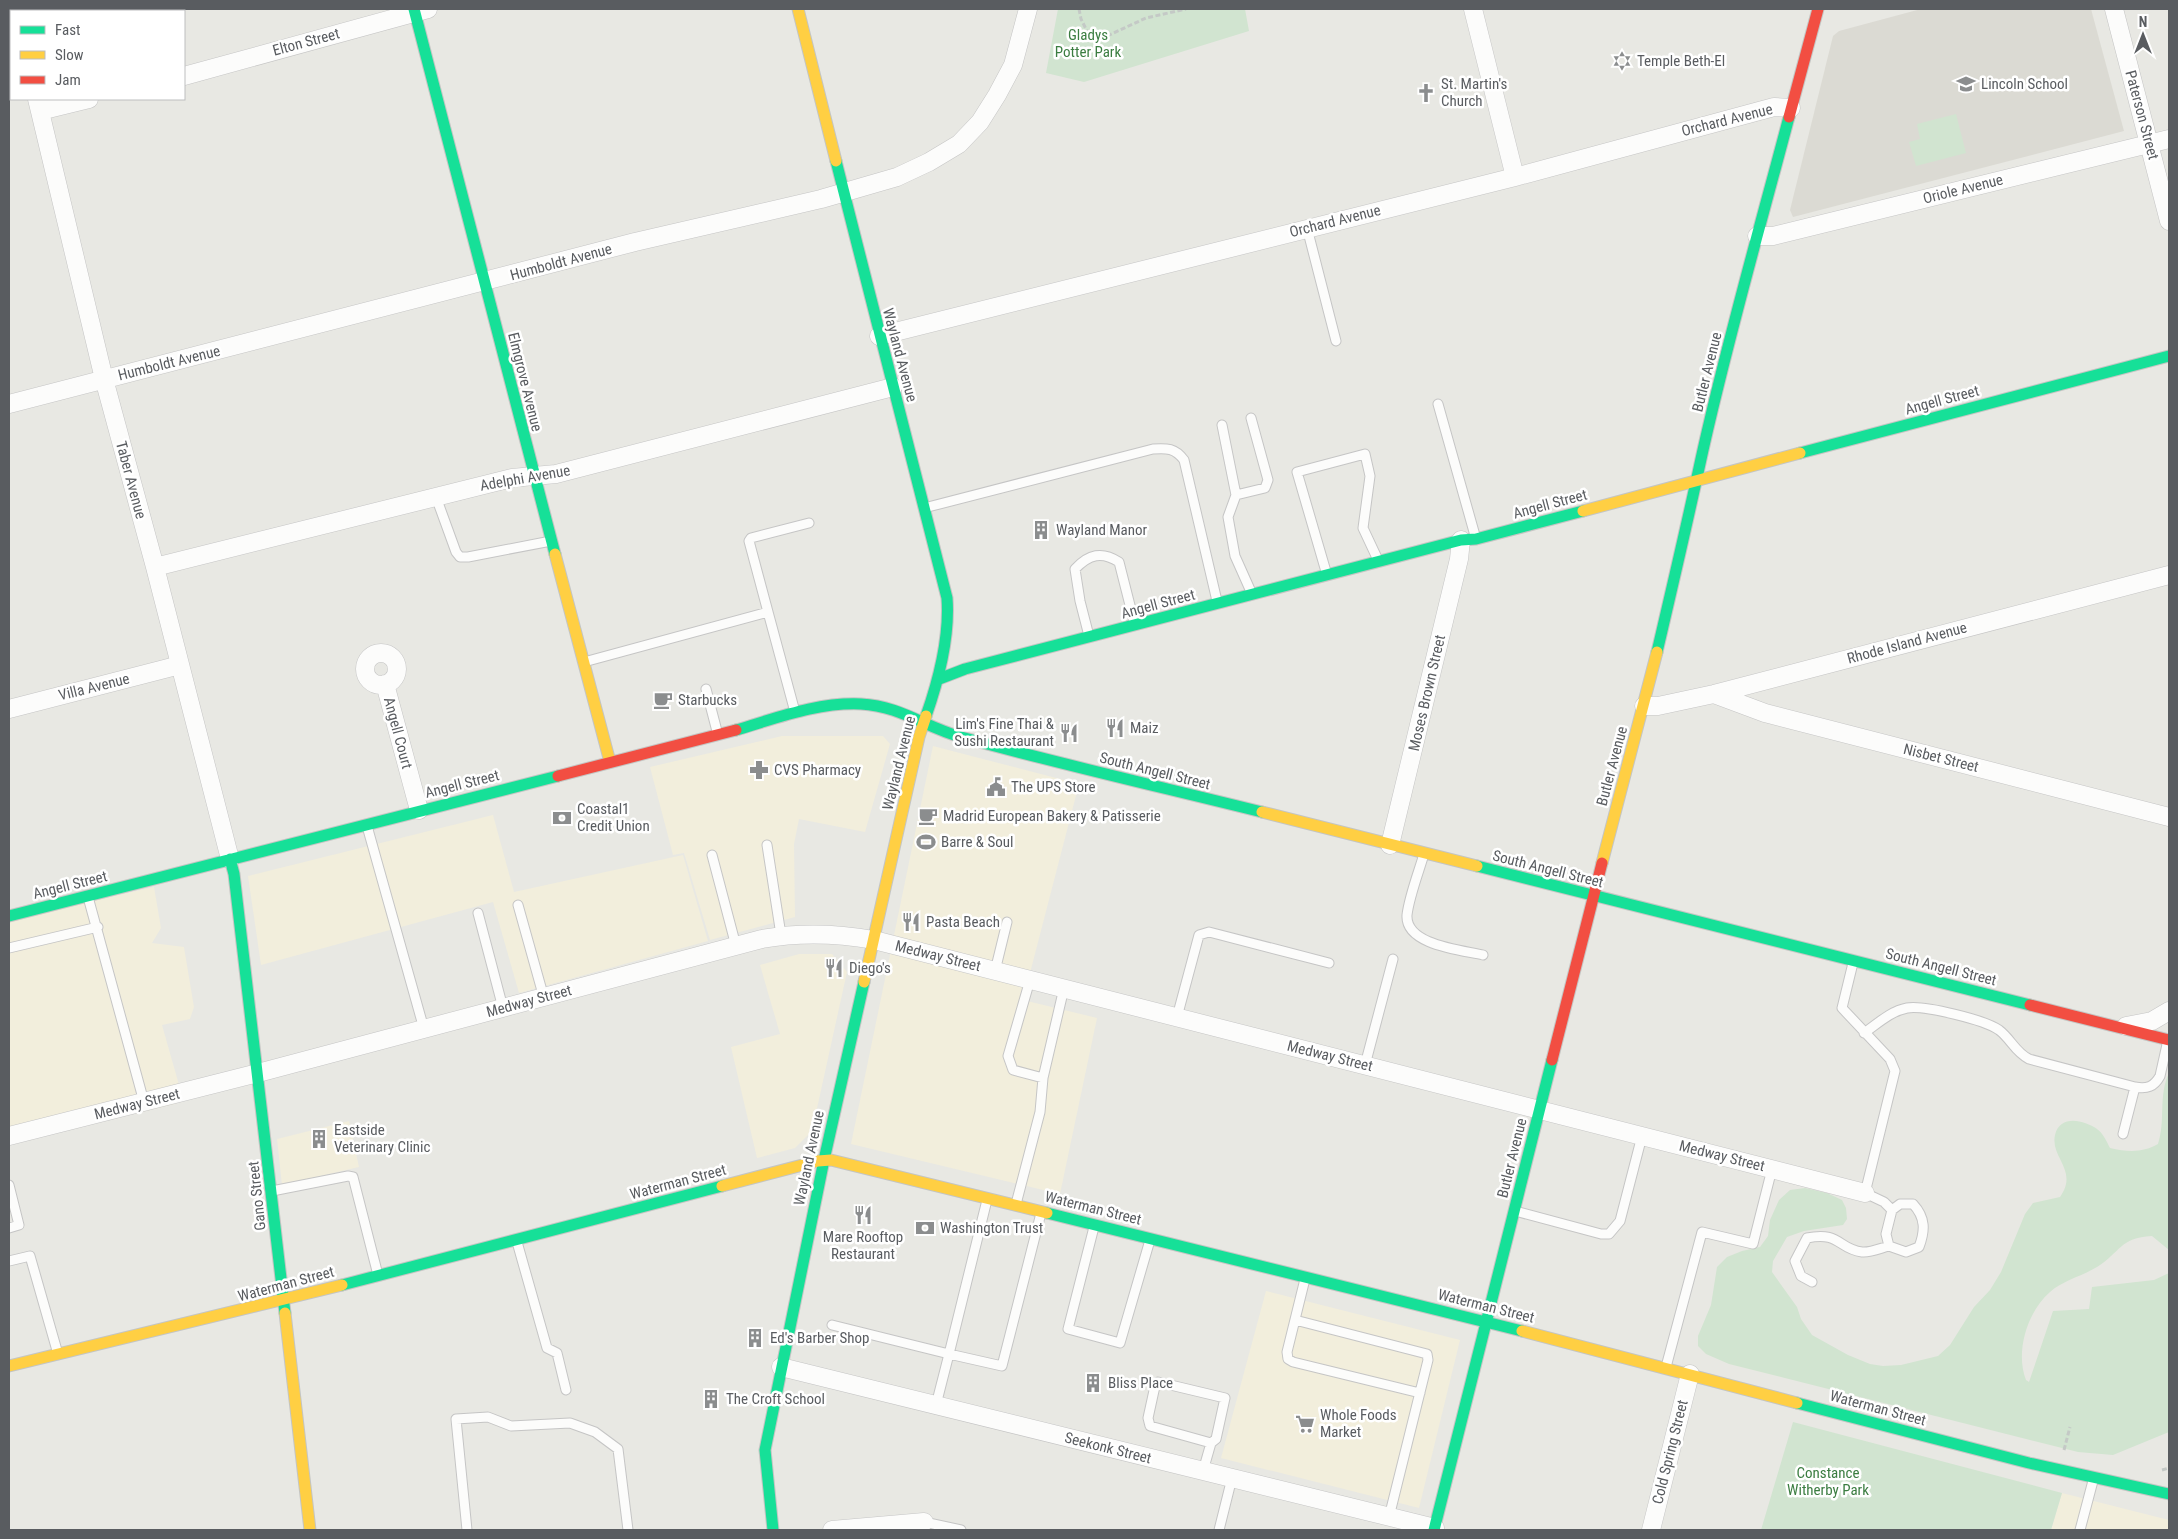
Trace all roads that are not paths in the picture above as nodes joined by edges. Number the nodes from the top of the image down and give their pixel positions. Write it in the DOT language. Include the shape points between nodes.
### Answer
graph roads {
  1 [pos="798,9"];
  2 [pos="1028,9"];
  3 [pos="1474,9"];
  4 [pos="1818,9"];
  5 [pos="2114,9"];
  6 [pos="419,10"];
  7 [pos="185,76"];
  8 [pos="81,100"];
  9 [pos="39,105"];
  10 [pos="1791,108"];
  11 [pos="2169,139"];
  12 [pos="2149,144"];
  13 [pos="1515,177"];
  14 [pos="845,192"];
  15 [pos="2169,221"];
  16 [pos="1307,228"];
  17 [pos="1757,236"];
  18 [pos="484,282"];
  19 [pos="879,336"];
  20 [pos="1336,341"];
  21 [pos="2169,356"];
  22 [pos="104,379"];
  23 [pos="894,387"];
  24 [pos="9,404"];
  25 [pos="1438,404"];
  26 [pos="1251,418"];
  27 [pos="1222,425"];
  28 [pos="534,476"];
  29 [pos="1697,480"];
  30 [pos="1236,495"];
  31 [pos="436,497"];
  32 [pos="924,508"];
  33 [pos="809,523"];
  34 [pos="1469,540"];
  35 [pos="551,541"];
  36 [pos="1379,562"];
  37 [pos="155,567"];
  38 [pos="1327,575"];
  39 [pos="2169,575"];
  40 [pos="1252,595"];
  41 [pos="1218,604"];
  42 [pos="768,612"];
  43 [pos="1135,625"];
  44 [pos="1089,637"];
  45 [pos="583,663"];
  46 [pos="180,665"];
  47 [pos="939,679"];
  48 [pos="385,684"];
  49 [pos="706,689"];
  50 [pos="1714,694"];
  51 [pos="1644,706"];
  52 [pos="9,709"];
  53 [pos="795,712"];
  54 [pos="923,721"];
  55 [pos="718,735"];
  56 [pos="610,762"];
  57 [pos="419,810"];
  58 [pos="2169,817"];
  59 [pos="366,824"];
  60 [pos="767,845"];
  61 [pos="1390,845"];
  62 [pos="1424,853"];
  63 [pos="712,855"];
  64 [pos="230,859"];
  65 [pos="88,896"];
  66 [pos="1593,896"];
  67 [pos="518,905"];
  68 [pos="478,913"];
  69 [pos="9,916"];
  70 [pos="1007,922"];
  71 [pos="98,927"];
  72 [pos="781,935"];
  73 [pos="874,940"];
  74 [pos="736,946"];
  75 [pos="9,948"];
  76 [pos="1484,955"];
  77 [pos="1393,959"];
  78 [pos="1853,961"];
  79 [pos="1329,963"];
  80 [pos="995,971"];
  81 [pos="1030,980"];
  82 [pos="1064,988"];
  83 [pos="544,998"];
  84 [pos="503,1008"];
  85 [pos="2169,1011"];
  86 [pos="1177,1017"];
  87 [pos="2113,1026"];
  88 [pos="424,1029"];
  89 [pos="1864,1033"];
  90 [pos="2169,1040"];
  91 [pos="1365,1065"];
  92 [pos="258,1073"];
  93 [pos="1043,1078"];
  94 [pos="2136,1087"];
  95 [pos="144,1102"];
  96 [pos="1540,1110"];
  97 [pos="2123,1134"];
  98 [pos="9,1136"];
  99 [pos="1642,1136"];
  100 [pos="824,1160"];
  101 [pos="1772,1169"];
  102 [pos="9,1185"];
  103 [pos="271,1191"];
  104 [pos="1865,1193"];
  105 [pos="988,1198"];
  106 [pos="1016,1204"];
  107 [pos="1892,1210"];
  108 [pos="1042,1211"];
  109 [pos="1514,1211"];
  110 [pos="1095,1224"];
  111 [pos="9,1228"];
  112 [pos="1151,1238"];
  113 [pos="517,1239"];
  114 [pos="1889,1246"];
  115 [pos="9,1261"];
  116 [pos="378,1275"];
  117 [pos="1305,1276"];
  118 [pos="1812,1282"];
  119 [pos="284,1300"];
  120 [pos="1295,1320"];
  121 [pos="1487,1322"];
  122 [pos="832,1325"];
  123 [pos="58,1354"];
  124 [pos="949,1354"];
  125 [pos="9,1366"];
  126 [pos="781,1367"];
  127 [pos="1666,1368"];
  128 [pos="1690,1374"];
  129 [pos="566,1390"];
  130 [pos="1420,1393"];
  131 [pos="936,1405"];
  132 [pos="1211,1443"];
  133 [pos="1203,1471"];
  134 [pos="2094,1477"];
  135 [pos="1232,1478"];
  136 [pos="2168,1493"];
  137 [pos="1389,1517"];
  138 [pos="924,1522"];
  139 [pos="948,1529"];
  140 [pos="1435,1529"];
  141 [pos="310,1530"];
  142 [pos="467,1530"];
  143 [pos="628,1530"];
  144 [pos="773,1530"];
  145 [pos="832,1530"];
  146 [pos="961,1530"];
  147 [pos="1219,1530"];
  148 [pos="1651,1530"];
  149 [pos="2080,1530"];
  1 -- 14 [label="main road, Wayland Avenue"];
  2 -- 14 [label="street, Humboldt Avenue" via="1013,65 980,122 959,144 897,177"];
  3 -- 13 [label="street"];
  4 -- 10 [label="main road, Butler Avenue"];
  5 -- 12 [label="street, Paterson Street"];
  6 -- 7 [label="street, Elton Street"];
  6 -- 18 [label="main road, Elmgrove Avenue"];
  8 -- 9 [label="street"];
  9 -- 22 [label="street, Taber Avenue"];
  10 -- 13 [label="street, Orchard Avenue" via="1774,107"];
  10 -- 17 [label="main road, Butler Avenue"];
  11 -- 12 [label="street, Oriole Avenue"];
  12 -- 15 [label="street, Paterson Street"];
  12 -- 17 [label="street, Oriole Avenue" via="1773,236"];
  13 -- 16 [label="street, Orchard Avenue"];
  14 -- 18 [label="street, Humboldt Avenue"];
  14 -- 19 [label="main road, Wayland Avenue"];
  16 -- 19 [label="street, Orchard Avenue"];
  16 -- 20 [label="lane"];
  17 -- 29 [label="main road, Butler Avenue"];
  18 -- 22 [label="street, Humboldt Avenue"];
  18 -- 28 [label="main road, Elmgrove Avenue"];
  19 -- 23 [label="main road, Wayland Avenue"];
  21 -- 29 [label="main road, Angell Street"];
  22 -- 24 [label="street, Humboldt Avenue"];
  22 -- 37 [label="street, Taber Avenue"];
  23 -- 28 [label="street, Adelphi Avenue" via="556,474"];
  23 -- 32 [label="main road, Wayland Avenue"];
  25 -- 34 [label="lane"];
  26 -- 30 [label="lane" via="1268,480 1265,488"];
  27 -- 30 [label="lane"];
  28 -- 31 [label="street, Adelphi Avenue" via="512,478"];
  28 -- 35 [label="main road, Elmgrove Avenue"];
  29 -- 34 [label="main road, Angell Street"];
  29 -- 51 [label="main road, Butler Avenue"];
  30 -- 40 [label="lane" via="1228,517 1235,556"];
  31 -- 35 [label="lane" via="460,557"];
  31 -- 37 [label="street, Adelphi Avenue"];
  32 -- 41 [label="lane" via="1153,449 1168,448 1178,452 1184,460"];
  32 -- 47 [label="main road, Wayland Avenue" via="947,605"];
  33 -- 42 [label="lane" via="749,541"];
  34 -- 36 [label="main road, Angell Street"];
  34 -- 61 [label="street, Moses Brown Street" via="1459,559"];
  35 -- 45 [label="main road, Elmgrove Avenue"];
  36 -- 38 [label="main road, Angell Street"];
  36 -- 38 [label="lane" via="1363,528 1370,476 1364,454 1297,472"];
  37 -- 46 [label="street, Taber Avenue"];
  38 -- 40 [label="main road, Angell Street"];
  39 -- 50 [label="street, Rhode Island Avenue"];
  40 -- 41 [label="main road, Angell Street"];
  41 -- 43 [label="main road, Angell Street"];
  42 -- 45 [label="lane"];
  42 -- 53 [label="lane"];
  43 -- 44 [label="main road, Angell Street"];
  43 -- 44 [label="lane" via="1119,562 1108,555 1085,559 1075,569"];
  44 -- 47 [label="main road, Angell Street" via="965,669"];
  45 -- 56 [label="main road, Elmgrove Avenue"];
  46 -- 52 [label="street, Villa Avenue"];
  46 -- 64 [label="street, Taber Avenue"];
  47 -- 54 [label="main road, Wayland Avenue"];
  48 -- 57 [label="street, Angell Court"];
  49 -- 55 [label="lane"];
  50 -- 51 [label="street, Rhode Island Avenue"];
  50 -- 58 [label="street, Nisbet Street" via="1765,713"];
  51 -- 66 [label="main road, Butler Avenue"];
  53 -- 54 [label="main road, Angell Street" via="831,704 865,704 895,710"];
  53 -- 55 [label="main road, Angell Street"];
  54 -- 61 [label="main road, South Angell Street" via="961,737"];
  54 -- 73 [label="main road, Wayland Avenue"];
  55 -- 56 [label="main road, Angell Street"];
  56 -- 57 [label="main road, Angell Street"];
  57 -- 59 [label="main road, Angell Street"];
  59 -- 64 [label="main road, Angell Street"];
  59 -- 88 [label="lane"];
  60 -- 72 [label="lane"];
  61 -- 62 [label="main road, South Angell Street"];
  62 -- 66 [label="main road, South Angell Street"];
  62 -- 76 [label="lane" via="1407,916 1410,930 1424,940"];
  63 -- 74 [label="lane"];
  64 -- 65 [label="main road, Angell Street"];
  64 -- 92 [label="main road, Gano Street"];
  65 -- 69 [label="main road, Angell Street"];
  65 -- 71 [label="lane"];
  66 -- 78 [label="main road, South Angell Street"];
  66 -- 96 [label="main road, Butler Avenue"];
  67 -- 83 [label="lane"];
  68 -- 84 [label="lane"];
  70 -- 80 [label="lane"];
  71 -- 75 [label="lane"];
  71 -- 95 [label="lane"];
  72 -- 73 [label="street, Medway Street" via="828,933"];
  72 -- 74 [label="street, Medway Street"];
  73 -- 80 [label="street, Medway Street"];
  73 -- 100 [label="main road, Wayland Avenue"];
  74 -- 83 [label="street, Medway Street"];
  77 -- 91 [label="lane"];
  78 -- 87 [label="main road, South Angell Street"];
  78 -- 89 [label="lane" via="1842,1004 1844,1011"];
  79 -- 86 [label="lane" via="1209,932 1199,935"];
  80 -- 81 [label="street, Medway Street"];
  81 -- 82 [label="street, Medway Street"];
  81 -- 93 [label="lane" via="1008,1056 1013,1070"];
  82 -- 86 [label="street, Medway Street"];
  82 -- 93 [label="lane"];
  83 -- 84 [label="street, Medway Street"];
  84 -- 88 [label="street, Medway Street"];
  85 -- 87 [label="street" via="2144,1023"];
  86 -- 91 [label="street, Medway Street"];
  87 -- 90 [label="main road, South Angell Street"];
  88 -- 92 [label="street, Medway Street"];
  89 -- 94 [label="lane" via="1898,1011 1922,1007 1990,1025 2029,1059"];
  89 -- 104 [label="lane" via="1890,1059 1895,1071"];
  90 -- 94 [label="lane" via="2157,1082 2148,1088"];
  91 -- 96 [label="street, Medway Street"];
  92 -- 95 [label="street, Medway Street"];
  92 -- 103 [label="main road, Gano Street"];
  93 -- 106 [label="lane" via="1040,1112"];
  94 -- 97 [label="lane"];
  95 -- 98 [label="street, Medway Street"];
  96 -- 99 [label="street, Medway Street"];
  96 -- 109 [label="main road, Butler Avenue"];
  99 -- 101 [label="street, Medway Street"];
  99 -- 109 [label="lane" via="1620,1221 1609,1234"];
  100 -- 105 [label="main road, Waterman Street"];
  100 -- 113 [label="main road, Waterman Street"];
  100 -- 126 [label="main road, Wayland Avenue"];
  101 -- 104 [label="street, Medway Street"];
  101 -- 127 [label="lane" via="1752,1244 1702,1232"];
  102 -- 111 [label="lane" via="19,1225"];
  103 -- 116 [label="lane" via="353,1177"];
  103 -- 119 [label="main road, Gano Street"];
  104 -- 107 [label="lane" via="1884,1202"];
  105 -- 106 [label="main road, Waterman Street"];
  105 -- 124 [label="lane"];
  106 -- 108 [label="main road, Waterman Street"];
  107 -- 114 [label="lane" via="1886,1234"];
  107 -- 114 [label="lane" via="1900,1204 1913,1204 1923,1220 1924,1234 1919,1247 1906,1252"];
  108 -- 110 [label="main road, Waterman Street"];
  108 -- 124 [label="lane" via="1002,1366"];
  109 -- 121 [label="main road, Butler Avenue"];
  110 -- 112 [label="main road, Waterman Street"];
  110 -- 112 [label="lane" via="1068,1329 1120,1343"];
  112 -- 117 [label="main road, Waterman Street"];
  113 -- 116 [label="main road, Waterman Street"];
  113 -- 129 [label="lane" via="547,1348 558,1353"];
  114 -- 118 [label="lane" via="1863,1253 1836,1239 1807,1238 1795,1261 1801,1276"];
  115 -- 123 [label="lane" via="30,1256"];
  116 -- 119 [label="main road, Waterman Street"];
  117 -- 120 [label="lane"];
  117 -- 121 [label="main road, Waterman Street"];
  119 -- 123 [label="main road, Waterman Street"];
  119 -- 141 [label="main road, Gano Street"];
  120 -- 130 [label="lane" via="1427,1354"];
  120 -- 130 [label="lane" via="1286,1352 1293,1362"];
  121 -- 127 [label="main road, Waterman Street"];
  121 -- 140 [label="main road, Butler Avenue"];
  122 -- 124 [label="lane"];
  123 -- 125 [label="main road, Waterman Street"];
  124 -- 131 [label="lane"];
  126 -- 131 [label="street, Seekonk Street"];
  126 -- 144 [label="main road, Wayland Avenue" via="764,1455"];
  127 -- 128 [label="main road, Waterman Street"];
  128 -- 134 [label="main road, Waterman Street"];
  128 -- 148 [label="street, Cold Spring Street"];
  130 -- 137 [label="lane"];
  131 -- 133 [label="street, Seekonk Street"];
  132 -- 132 [label="lane" via="1216,1439 1225,1403 1223,1396 1158,1382 1148,1418 1150,1426"];
  132 -- 133 [label="lane"];
  133 -- 135 [label="street, Seekonk Street"];
  134 -- 136 [label="main road, Waterman Street"];
  134 -- 149 [label="lane"];
  135 -- 137 [label="street, Seekonk Street"];
  135 -- 147 [label="lane"];
  137 -- 140 [label="street, Seekonk Street"];
  138 -- 139 [label="lane"];
  138 -- 145 [label="street"];
  139 -- 146 [label="lane"];
  142 -- 143 [label="lane" via="456,1419 488,1417 512,1426 570,1423 594,1432 618,1449"];
}
